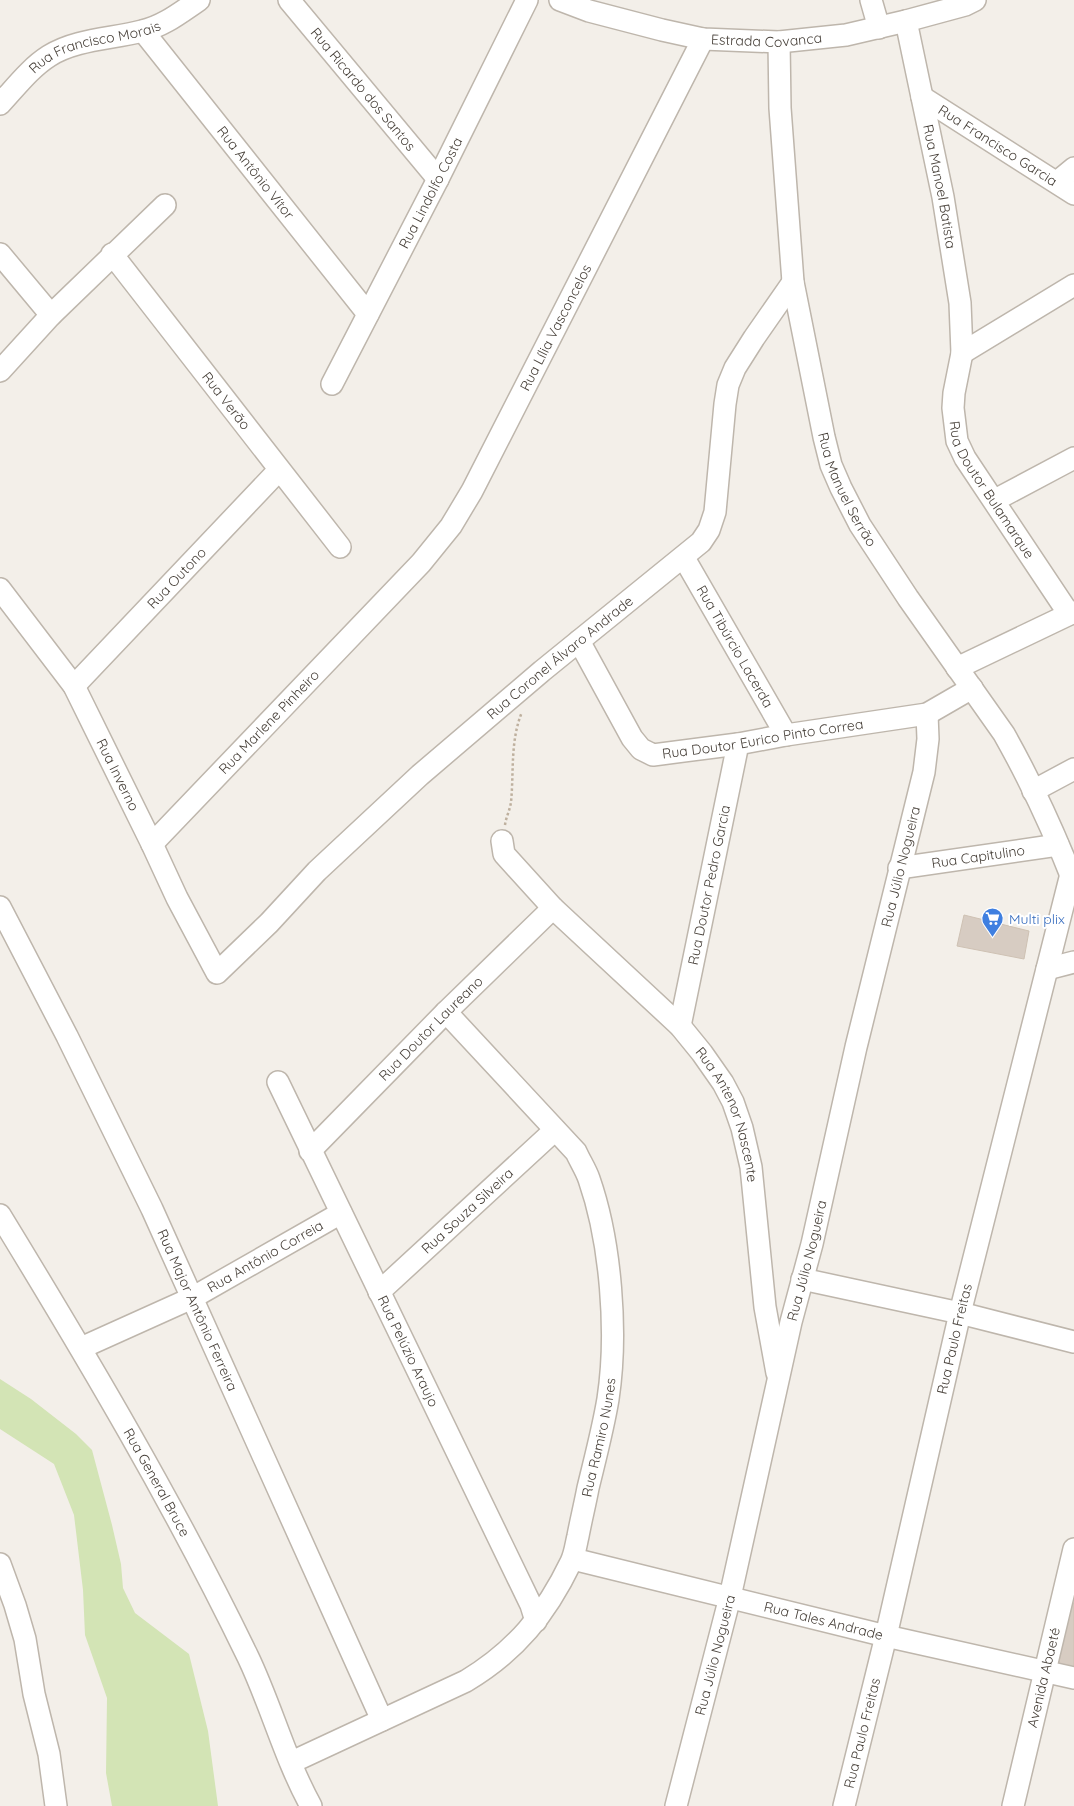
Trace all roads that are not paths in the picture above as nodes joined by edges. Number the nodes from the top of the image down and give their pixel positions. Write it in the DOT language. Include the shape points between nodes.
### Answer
graph roads {
  1 [pos="199,0"];
  2 [pos="289,0"];
  3 [pos="527,0"];
  4 [pos="560,0"];
  5 [pos="872,0"];
  6 [pos="975,0"];
  7 [pos="906,21"];
  8 [pos="878,28"];
  9 [pos="144,31"];
  10 [pos="703,39"];
  11 [pos="779,42"];
  12 [pos="922,97"];
  13 [pos="0,104"];
  14 [pos="1074,168"];
  15 [pos="438,179"];
  16 [pos="1066,188"];
  17 [pos="164,205"];
  18 [pos="0,254"];
  19 [pos="112,254"];
  20 [pos="793,282"];
  21 [pos="1074,285"];
  22 [pos="368,314"];
  23 [pos="51,315"];
  24 [pos="962,353"];
  25 [pos="0,371"];
  26 [pos="332,384"];
  27 [pos="1074,458"];
  28 [pos="279,470"];
  29 [pos="995,500"];
  30 [pos="340,547"];
  31 [pos="684,558"];
  32 [pos="0,589"];
  33 [pos="386,600"];
  34 [pos="1072,613"];
  35 [pos="579,641"];
  36 [pos="957,668"];
  37 [pos="74,686"];
  38 [pos="972,688"];
  39 [pos="927,714"];
  40 [pos="786,735"];
  41 [pos="738,744"];
  42 [pos="1074,769"];
  43 [pos="1033,791"];
  44 [pos="502,841"];
  45 [pos="152,844"];
  46 [pos="1058,845"];
  47 [pos="899,868"];
  48 [pos="1072,878"];
  49 [pos="0,906"];
  50 [pos="553,908"];
  51 [pos="1074,962"];
  52 [pos="1047,969"];
  53 [pos="217,973"];
  54 [pos="446,1012"];
  55 [pos="680,1026"];
  56 [pos="278,1082"];
  57 [pos="555,1130"];
  58 [pos="310,1151"];
  59 [pos="340,1213"];
  60 [pos="0,1215"];
  61 [pos="802,1279"];
  62 [pos="379,1292"];
  63 [pos="192,1298"];
  64 [pos="960,1313"];
  65 [pos="1074,1342"];
  66 [pos="81,1348"];
  67 [pos="779,1383"];
  68 [pos="1074,1549"];
  69 [pos="572,1559"];
  70 [pos="0,1564"];
  71 [pos="730,1597"];
  72 [pos="536,1621"];
  73 [pos="886,1636"];
  74 [pos="1045,1671"];
  75 [pos="1074,1678"];
  76 [pos="382,1720"];
  77 [pos="292,1762"];
  78 [pos="56,1806"];
  79 [pos="311,1806"];
  80 [pos="676,1806"];
  81 [pos="844,1806"];
  82 [pos="1013,1806"];
  1 -- 9 [label="street, Rua Francisco Morais" via="164,24"];
  2 -- 15 [label="street, Rua Ricardo dos Santos"];
  3 -- 15 [label="street, Rua Lindolfo Costa"];
  4 -- 10 [label="street, Estrada Covanca" via="589,11"];
  5 -- 8 [label="street"];
  6 -- 7 [label="street, Estrada Covanca"];
  7 -- 8 [label="street, Estrada Covanca"];
  7 -- 12 [label="street, Rua Manoel Batista"];
  8 -- 11 [label="street, Estrada Covanca"];
  9 -- 13 [label="street, Rua Francisco Morais" via="66,48 49,56 27,74"];
  9 -- 22 [label="street, Rua Antônio Vítor"];
  10 -- 11 [label="street, Estrada Covanca"];
  10 -- 33 [label="street, Rua Lília Vasconcelos" via="472,491 451,526"];
  11 -- 20 [label="street, Rua Manuel Serrão" via="780,108"];
  12 -- 16 [label="street, Rua Francisco Garcia"];
  12 -- 24 [label="street, Rua Manoel Batista" via="943,197 960,303"];
  14 -- 16 [label="street"];
  15 -- 22 [label="street, Rua Lindolfo Costa"];
  17 -- 19 [label="street"];
  18 -- 23 [label="street"];
  19 -- 23 [label="street"];
  19 -- 28 [label="street, Rua Verão"];
  20 -- 31 [label="street, Rua Coronel Álvaro Andrade" via="735,368 728,385 715,512 701,542"];
  20 -- 36 [label="street, Rua Manuel Serrão" via="831,465 860,525"];
  21 -- 24 [label="street"];
  22 -- 26 [label="street, Rua Lindolfo Costa"];
  23 -- 25 [label="street"];
  24 -- 29 [label="street, Rua Doutor Bulamarque" via="953,408 957,441"];
  27 -- 29 [label="street"];
  28 -- 30 [label="street, Rua Verão"];
  28 -- 37 [label="street, Rua Outono"];
  29 -- 34 [label="street, Rua Doutor Bulamarque"];
  31 -- 35 [label="street, Rua Coronel Álvaro Andrade"];
  31 -- 40 [label="street, Rua Tibúrcio Lacerda"];
  32 -- 37 [label="street, Rua Inverno"];
  33 -- 45 [label="street, Rua Marlene Pinheiro"];
  34 -- 36 [label="street"];
  35 -- 41 [label="street, Rua Doutor Eurico Pinto Correa" via="641,749 653,754"];
  35 -- 53 [label="street, Rua Coronel Álvaro Andrade" via="420,775 317,870"];
  36 -- 38 [label="street, Rua Manuel Serrão"];
  37 -- 45 [label="street, Rua Inverno"];
  38 -- 39 [label="street, Rua Doutor Eurico Pinto Correa"];
  38 -- 43 [label="street, Rua Manuel Serrão" via="1004,734"];
  39 -- 40 [label="street, Rua Doutor Eurico Pinto Correa"];
  39 -- 47 [label="street, Rua Júlio Nogueira" via="924,772"];
  40 -- 41 [label="street, Rua Doutor Eurico Pinto Correa"];
  41 -- 55 [label="street, Rua Doutor Pedro Garcia"];
  42 -- 43 [label="street"];
  43 -- 46 [label="street, Rua Manuel Serrão"];
  44 -- 50 [label="street, Rua Antenor Nascente" via="504,854"];
  45 -- 53 [label="street, Rua Inverno"];
  46 -- 47 [label="street, Rua Capitulino"];
  46 -- 48 [label="street, Rua Manuel Serrão"];
  47 -- 61 [label="street, Rua Júlio Nogueira"];
  48 -- 52 [label="street, Rua Paulo Freitas"];
  49 -- 63 [label="street, Rua Major Antônio Ferreira" via="152,1209"];
  50 -- 54 [label="street, Rua Doutor Laureano"];
  50 -- 55 [label="street, Rua Antenor Nascente"];
  51 -- 52 [label="street"];
  52 -- 64 [label="street, Rua Paulo Freitas"];
  54 -- 57 [label="street, Rua Ramiro Nunes"];
  54 -- 58 [label="street, Rua Doutor Laureano"];
  55 -- 67 [label="street, Rua Antenor Nascente" via="723,1083 742,1128 751,1167 765,1307"];
  56 -- 58 [label="street, Rua Pelúzio Araujo"];
  57 -- 62 [label="street, Rua Souza Silveira"];
  57 -- 69 [label="street, Rua Ramiro Nunes" via="576,1152 589,1177 599,1212 612,1311 608,1399"];
  58 -- 59 [label="street, Rua Pelúzio Araujo"];
  59 -- 62 [label="street, Rua Pelúzio Araujo"];
  59 -- 63 [label="street, Rua Antônio Correia"];
  60 -- 66 [label="street, Rua General Bruce"];
  61 -- 64 [label="street"];
  61 -- 67 [label="street, Rua Júlio Nogueira"];
  62 -- 72 [label="street, Rua Pelúzio Araujo"];
  63 -- 66 [label="street, Rua Antônio Correia"];
  63 -- 76 [label="street, Rua Major Antônio Ferreira"];
  64 -- 65 [label="street"];
  64 -- 73 [label="street, Rua Paulo Freitas"];
  66 -- 77 [label="street, Rua General Bruce" via="152,1471 248,1658"];
  67 -- 71 [label="street, Rua Júlio Nogueira"];
  68 -- 74 [label="street, Avenida Abaeté"];
  69 -- 71 [label="street, Rua Tales Andrade"];
  69 -- 72 [label="street, Rua Ramiro Nunes"];
  70 -- 78 [label="street" via="24,1639 49,1754"];
  71 -- 73 [label="street, Rua Tales Andrade"];
  71 -- 80 [label="street, Rua Júlio Nogueira"];
  72 -- 76 [label="street, Rua Ramiro Nunes" via="490,1667 466,1682"];
  73 -- 74 [label="street, Rua Tales Andrade"];
  73 -- 81 [label="street, Rua Paulo Freitas"];
  74 -- 75 [label="street, Rua Tales Andrade"];
  74 -- 82 [label="street, Avenida Abaeté"];
  76 -- 77 [label="street, Rua Ramiro Nunes"];
  77 -- 79 [label="street, Rua General Bruce" via="298,1783"];
}
